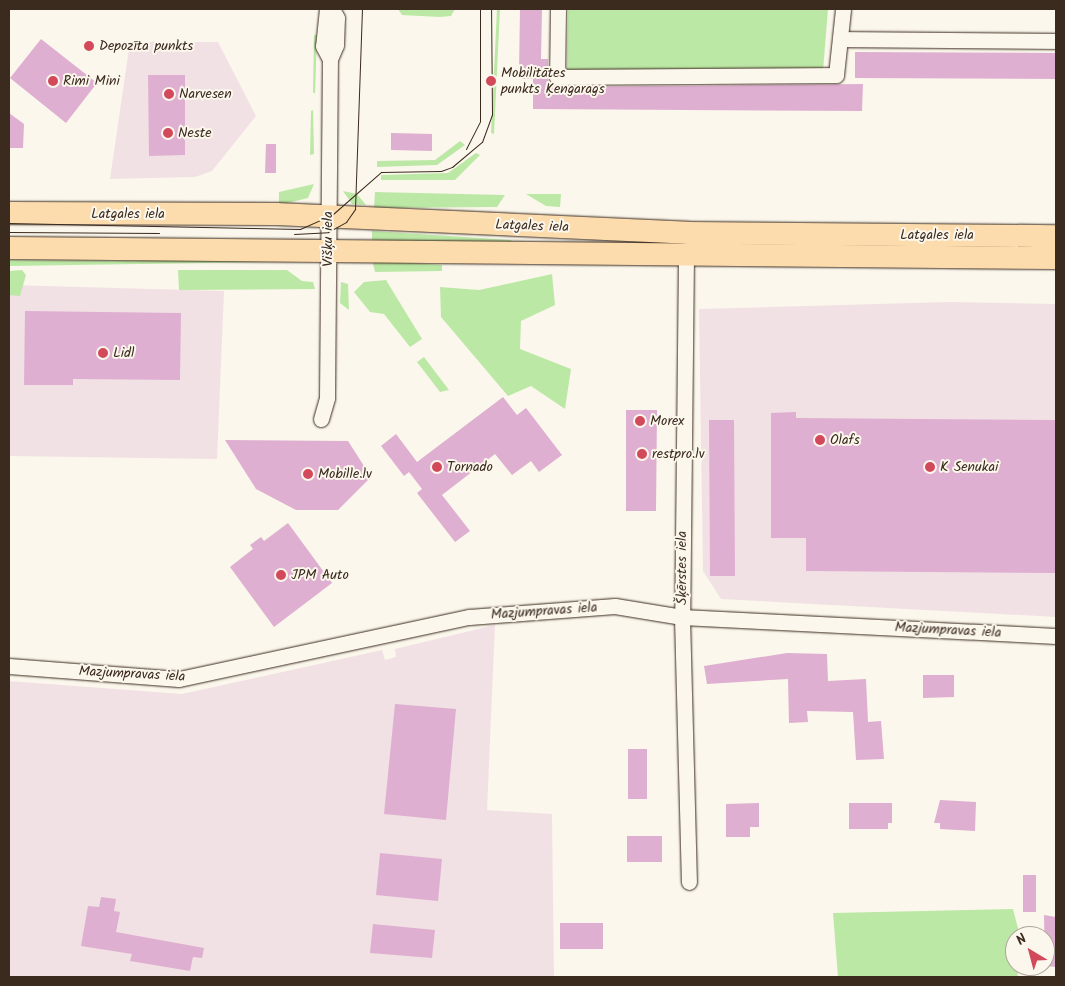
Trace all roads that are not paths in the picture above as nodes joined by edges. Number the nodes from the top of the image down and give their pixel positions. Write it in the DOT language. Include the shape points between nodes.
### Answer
graph roads {
  1 [pos="327,9"];
  2 [pos="332,9"];
  3 [pos="558,9"];
  4 [pos="842,9"];
  5 [pos="841,38"];
  6 [pos="1056,41"];
  7 [pos="330,59"];
  8 [pos="9,212"];
  9 [pos="328,217"];
  10 [pos="1056,236"];
  11 [pos="9,248"];
  12 [pos="329,253"];
  13 [pos="686,255"];
  14 [pos="1056,258"];
  15 [pos="321,419"];
  16 [pos="682,617"];
  17 [pos="1056,636"];
  18 [pos="9,666"];
  19 [pos="689,882"];
  1 -- 7 [label="street, Višķu iela" via="323,46"];
  2 -- 7 [label="street, Višķu iela" via="337,18 336,44"];
  3 -- 5 [label="street" via="557,77 836,75"];
  4 -- 5 [label="street"];
  5 -- 6 [label="street"];
  7 -- 9 [label="street, Višķu iela"];
  8 -- 9 [label="highway, Latgales iela"];
  9 -- 10 [label="highway, Latgales iela" via="688,232"];
  9 -- 12 [label="street, Višķu iela"];
  11 -- 12 [label="highway, Latgales iela"];
  12 -- 13 [label="highway, Latgales iela"];
  12 -- 15 [label="street, Višķu iela" via="327,398"];
  13 -- 14 [label="highway, Latgales iela"];
  13 -- 16 [label="street, Šķērstes iela"];
  16 -- 17 [label="street, Mazjumpravas iela"];
  16 -- 18 [label="street, Mazjumpravas iela" via="615,606 506,611 179,680"];
  16 -- 19 [label="street, Šķērstes iela"];
}
